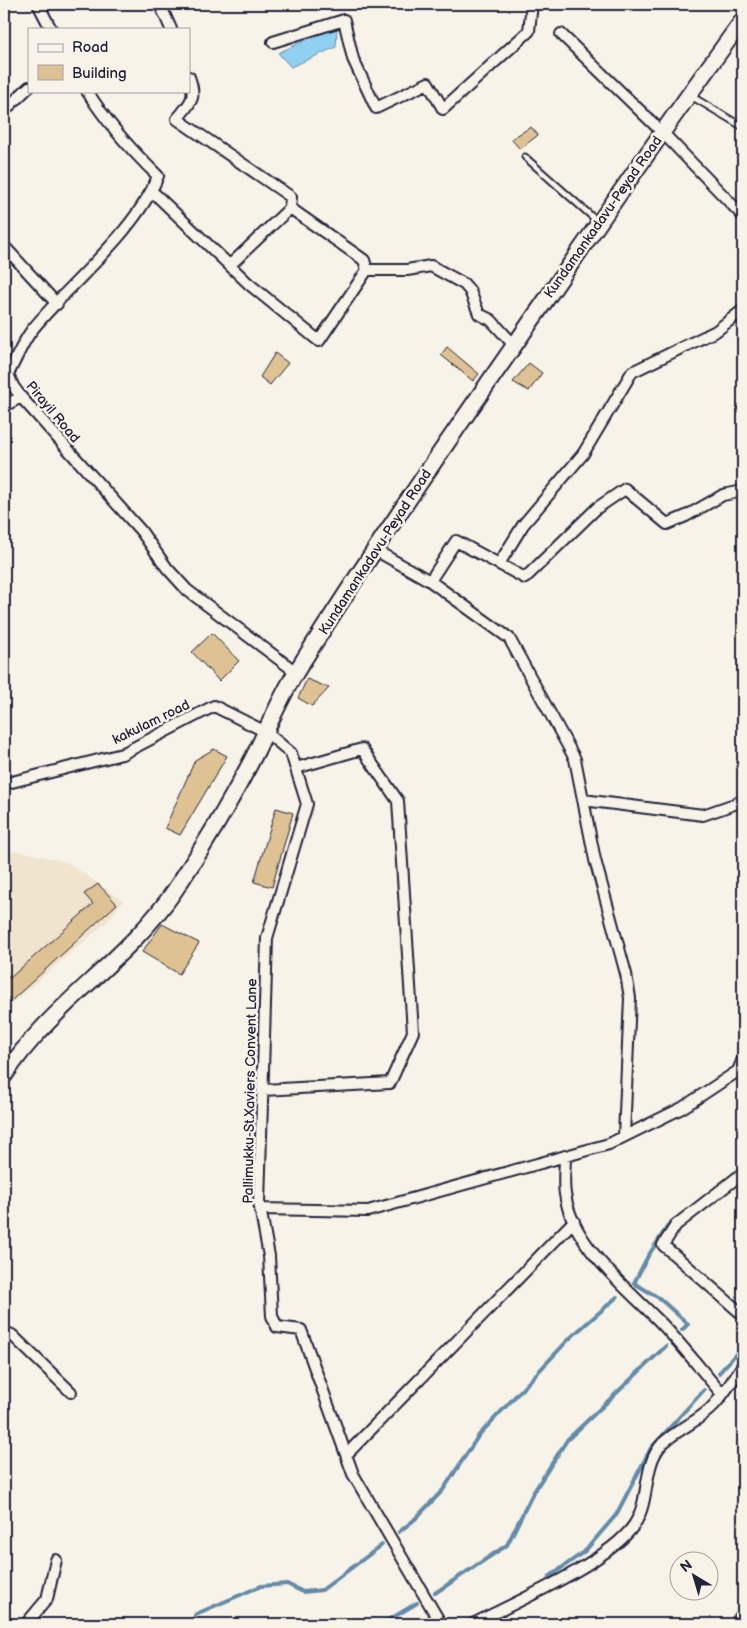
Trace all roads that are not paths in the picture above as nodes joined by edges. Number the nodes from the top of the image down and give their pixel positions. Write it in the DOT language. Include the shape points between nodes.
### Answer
graph roads {
  1 [pos="38,4"];
  2 [pos="160,4"];
  3 [pos="532,4"];
  4 [pos="743,20"];
  5 [pos="51,28"];
  6 [pos="171,28"];
  7 [pos="561,34"];
  8 [pos="274,42"];
  9 [pos="190,80"];
  10 [pos="28,88"];
  11 [pos="88,92"];
  12 [pos="689,94"];
  13 [pos="4,111"];
  14 [pos="743,127"];
  15 [pos="662,132"];
  16 [pos="524,157"];
  17 [pos="150,196"];
  18 [pos="290,208"];
  19 [pos="743,216"];
  20 [pos="599,223"];
  21 [pos="4,246"];
  22 [pos="230,265"];
  23 [pos="367,270"];
  24 [pos="57,304"];
  25 [pos="743,310"];
  26 [pos="514,345"];
  27 [pos="6,371"];
  28 [pos="21,397"];
  29 [pos="4,406"];
  30 [pos="743,491"];
  31 [pos="375,550"];
  32 [pos="499,564"];
  33 [pos="430,581"];
  34 [pos="296,672"];
  35 [pos="266,732"];
  36 [pos="296,768"];
  37 [pos="4,784"];
  38 [pos="583,800"];
  39 [pos="743,801"];
  40 [pos="743,1059"];
  41 [pos="4,1076"];
  42 [pos="263,1090"];
  43 [pos="624,1136"];
  44 [pos="565,1156"];
  45 [pos="743,1173"];
  46 [pos="260,1209"];
  47 [pos="574,1221"];
  48 [pos="743,1315"];
  49 [pos="4,1332"];
  50 [pos="743,1365"];
  51 [pos="71,1392"];
  52 [pos="722,1394"];
  53 [pos="346,1456"];
  54 [pos="56,1560"];
  55 [pos="743,1613"];
  56 [pos="26,1624"];
  57 [pos="441,1624"];
  58 [pos="473,1624"];
  59 [pos="735,1624"];
  1 -- 5 [label="street"];
  2 -- 6 [label="street"];
  3 -- 8 [label="street" via="529,31 443,109 428,83 376,108 353,59 344,20"];
  4 -- 12 [label="main road, Kundamankadavu-Peyad Road"];
  7 -- 15 [label="street"];
  9 -- 18 [label="street" via="194,93 192,100 177,119 291,197"];
  10 -- 13 [label="street"];
  11 -- 17 [label="street, Pirayil Road" via="127,146 158,176"];
  12 -- 14 [label="lane"];
  12 -- 15 [label="main road, Kundamankadavu-Peyad Road"];
  15 -- 19 [label="street"];
  15 -- 20 [label="main road, Kundamankadavu-Peyad Road"];
  16 -- 20 [label="lane"];
  17 -- 22 [label="street" via="155,194"];
  17 -- 24 [label="street, Pirayil Road"];
  18 -- 22 [label="street"];
  18 -- 23 [label="street" via="364,260"];
  20 -- 26 [label="main road, Kundamankadavu-Peyad Road"];
  21 -- 24 [label="street"];
  22 -- 23 [label="street" via="319,341"];
  23 -- 26 [label="street" via="431,266 464,284 479,314 491,320"];
  24 -- 27 [label="street, Pirayil Road" via="32,331"];
  25 -- 32 [label="street" via="716,331 632,372 584,454 523,525"];
  26 -- 31 [label="main road, Kundamankadavu-Peyad Road"];
  27 -- 28 [label="street, Pirayil Road"];
  28 -- 29 [label="street"];
  28 -- 34 [label="street, Pirayil Road" via="141,530 187,590"];
  30 -- 32 [label="street" via="723,495 667,524 625,489 597,508 525,578"];
  31 -- 33 [label="street"];
  31 -- 34 [label="main road, Kundamankadavu-Peyad Road"];
  32 -- 33 [label="street" via="456,542"];
  33 -- 38 [label="street" via="509,638 575,759"];
  34 -- 35 [label="main road, Kundamankadavu-Peyad Road"];
  35 -- 36 [label="street, Pallimukku-St.Xaviers Convent Lane" via="291,753"];
  35 -- 37 [label="street, kakulam road" via="214,706 122,754"];
  35 -- 41 [label="main road, Kundamankadavu-Peyad Road" via="202,849 172,895 134,941 37,1030"];
  36 -- 42 [label="street, Pallimukku-St.Xaviers Convent Lane" via="307,804 267,938"];
  36 -- 42 [label="street" via="362,749 398,801 413,1032 390,1083"];
  38 -- 39 [label="street" via="703,815"];
  38 -- 43 [label="street" via="630,998"];
  40 -- 43 [label="street" via="738,1071 682,1108"];
  42 -- 46 [label="street, Pallimukku-St.Xaviers Convent Lane"];
  43 -- 44 [label="street" via="609,1144"];
  44 -- 46 [label="street" via="368,1211"];
  44 -- 47 [label="street" via="565,1195"];
  45 -- 48 [label="street" via="676,1225 663,1245"];
  46 -- 53 [label="street, Pallimukku-St.Xaviers Convent Lane" via="269,1256 272,1316 277,1327 301,1330"];
  47 -- 52 [label="street" via="586,1245 626,1291 663,1325"];
  47 -- 53 [label="street"];
  49 -- 51 [label="street" via="12,1335"];
  50 -- 52 [label="street"];
  52 -- 58 [label="street" via="713,1406 662,1444 653,1458 647,1476 648,1488 634,1525 616,1543 563,1578"];
  53 -- 57 [label="street, Pallimukku-St.Xaviers Convent Lane" via="353,1474"];
  54 -- 56 [label="street" via="47,1599"];
  55 -- 59 [label="street"];
}
